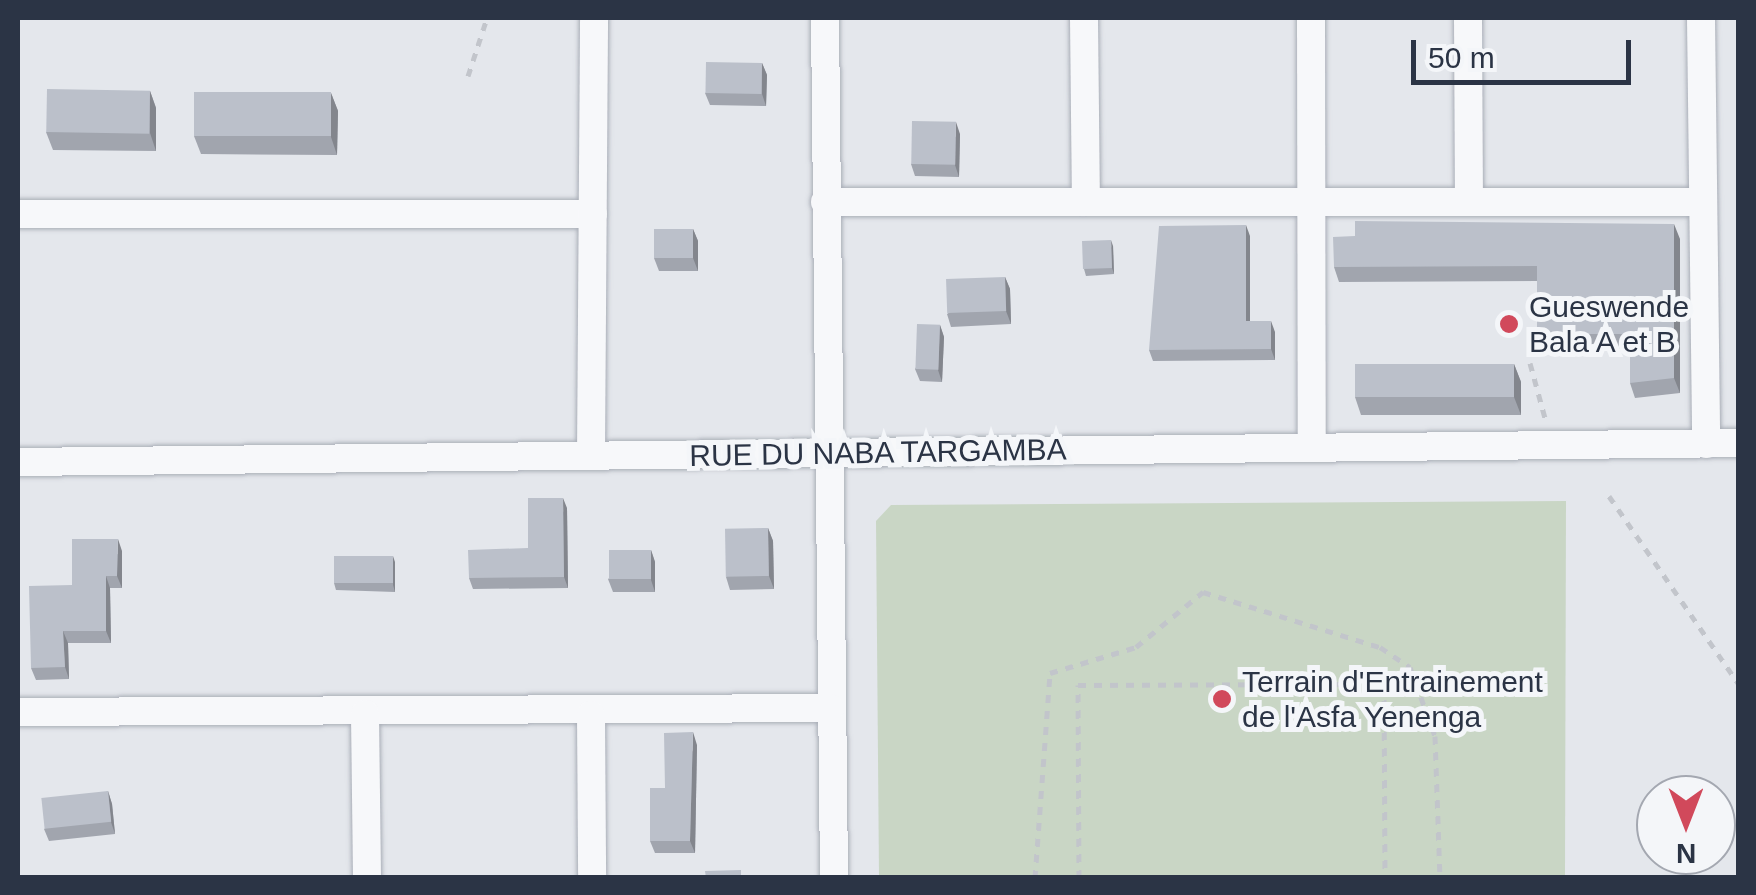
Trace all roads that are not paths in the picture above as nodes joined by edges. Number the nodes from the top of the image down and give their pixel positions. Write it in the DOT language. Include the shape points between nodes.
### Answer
graph roads {
  1 [pos="594,18"];
  2 [pos="825,18"];
  3 [pos="1084,18"];
  4 [pos="1311,18"];
  5 [pos="1468,18"];
  6 [pos="1701,18"];
  7 [pos="825,202"];
  8 [pos="1086,202"];
  9 [pos="1313,202"];
  10 [pos="1469,202"];
  11 [pos="1702,202"];
  12 [pos="18,214"];
  13 [pos="593,214"];
  14 [pos="1706,444"];
  15 [pos="1738,444"];
  16 [pos="1312,448"];
  17 [pos="826,454"];
  18 [pos="592,456"];
  19 [pos="18,462"];
  20 [pos="830,708"];
  21 [pos="18,712"];
  22 [pos="365,714"];
  23 [pos="592,714"];
  24 [pos="367,878"];
  25 [pos="592,878"];
  26 [pos="834,878"];
  1 -- 13 [label="street"];
  2 -- 7 [label="street"];
  3 -- 8 [label="street"];
  4 -- 9 [label="street"];
  5 -- 10 [label="street"];
  6 -- 11 [label="street"];
  7 -- 8 [label="street"];
  7 -- 17 [label="street"];
  8 -- 9 [label="street"];
  9 -- 10 [label="street"];
  9 -- 16 [label="street"];
  10 -- 11 [label="street"];
  11 -- 14 [label="street"];
  12 -- 13 [label="street"];
  13 -- 18 [label="street"];
  14 -- 15 [label="street, RUE DU NABA TARGAMBA"];
  14 -- 16 [label="street, RUE DU NABA TARGAMBA"];
  16 -- 17 [label="street, RUE DU NABA TARGAMBA"];
  17 -- 18 [label="street, RUE DU NABA TARGAMBA"];
  17 -- 20 [label="street"];
  18 -- 19 [label="street, RUE DU NABA TARGAMBA"];
  20 -- 23 [label="street"];
  20 -- 26 [label="street"];
  21 -- 22 [label="street"];
  22 -- 23 [label="street"];
  22 -- 24 [label="street"];
  23 -- 25 [label="street"];
}
